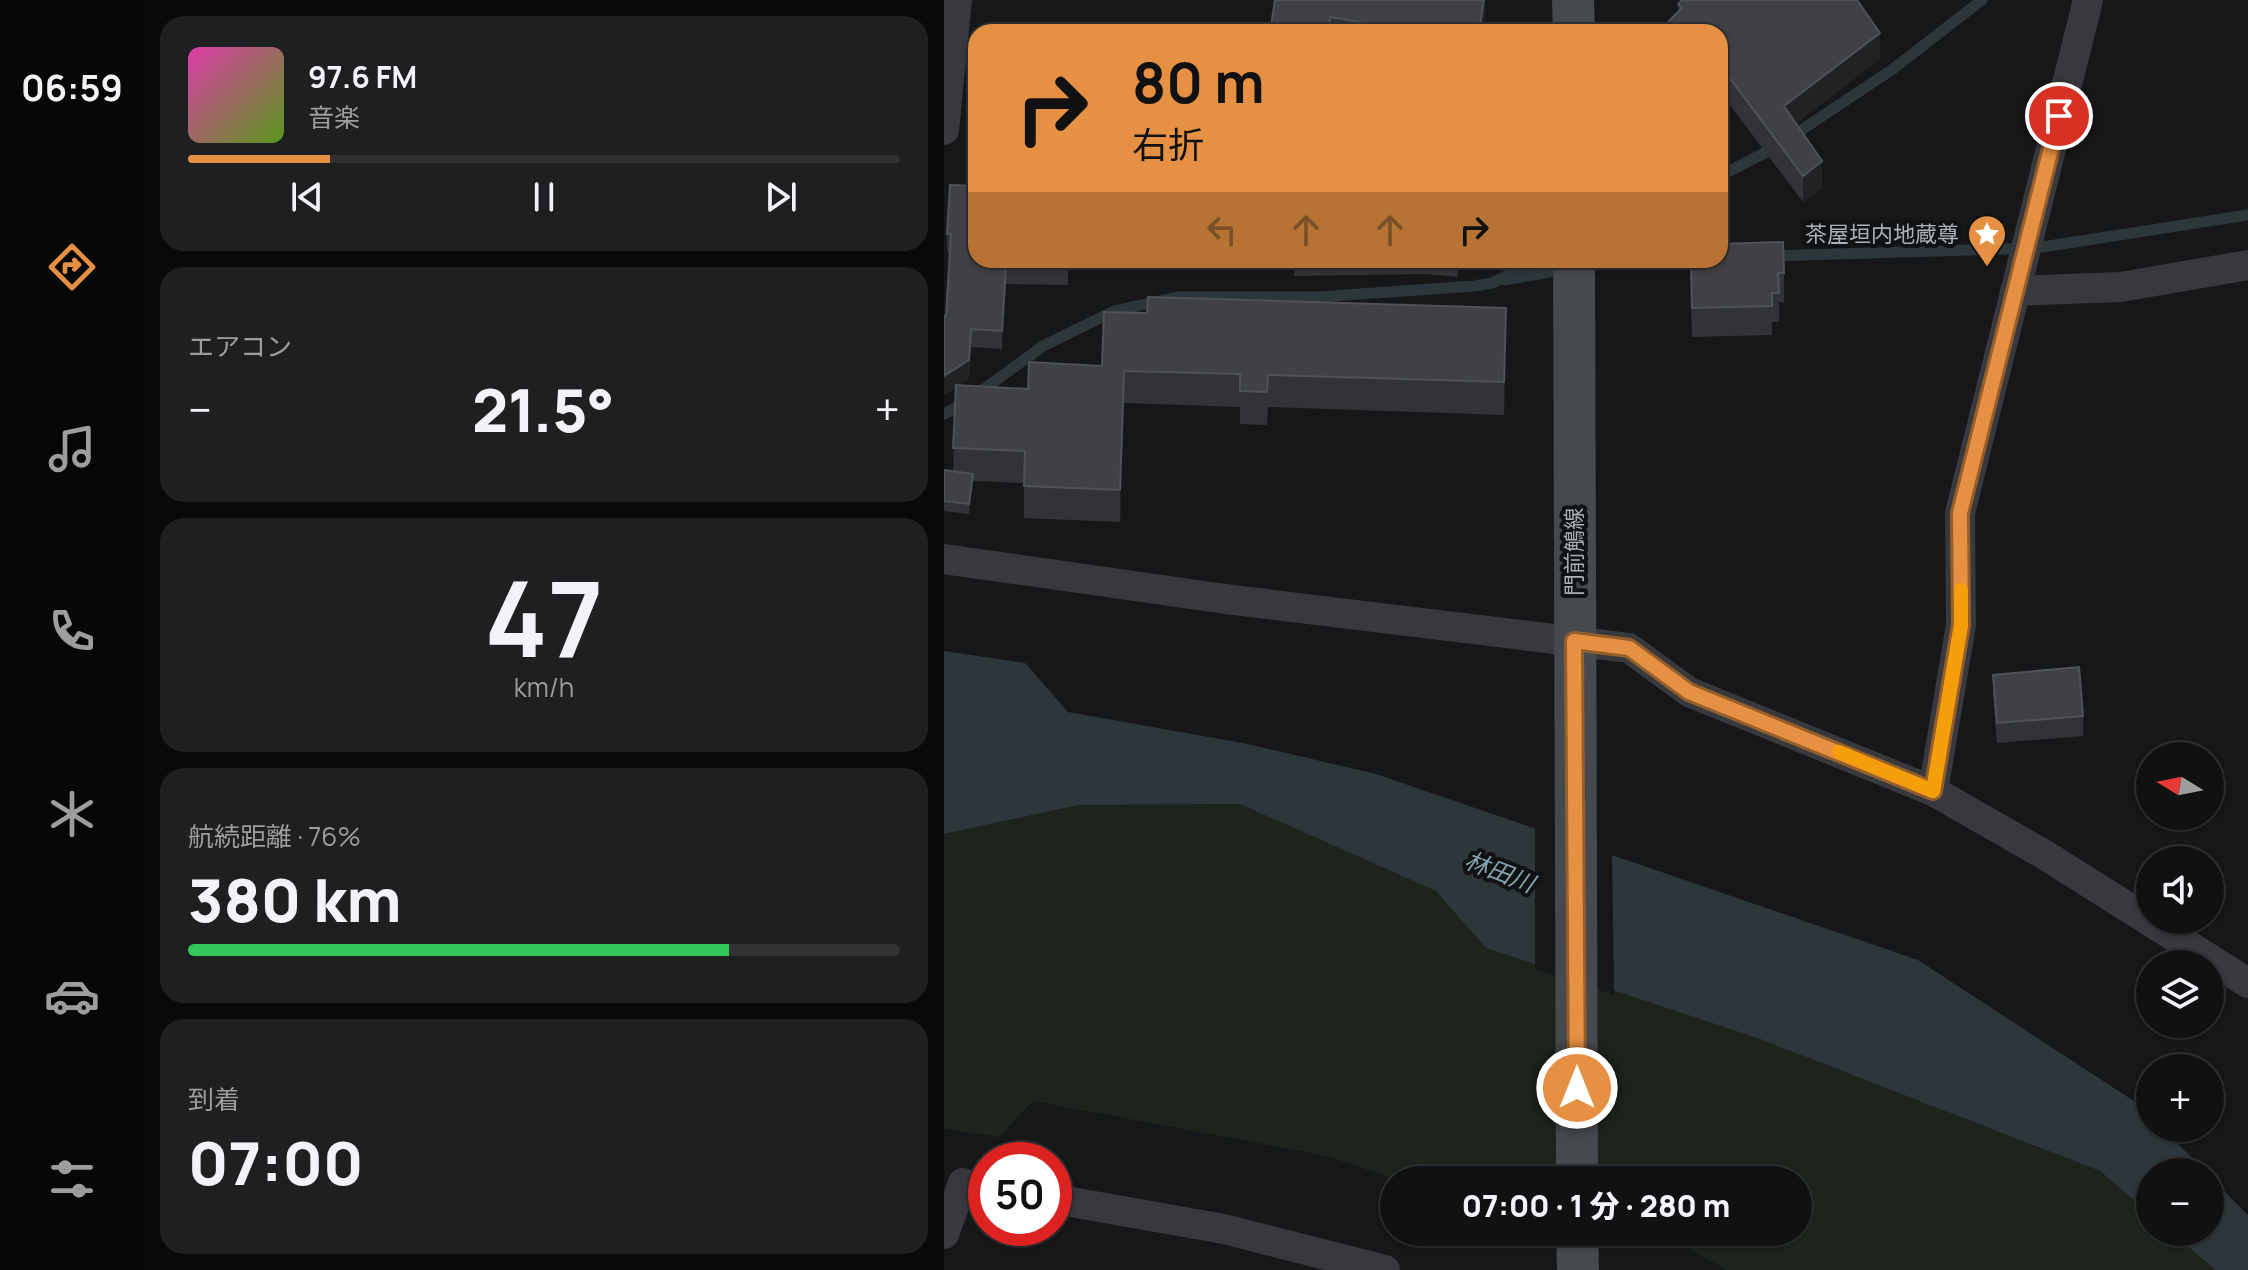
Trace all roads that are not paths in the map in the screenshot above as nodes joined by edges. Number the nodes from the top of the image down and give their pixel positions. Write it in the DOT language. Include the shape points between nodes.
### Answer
graph roads {
  1 [pos="957,0"];
  2 [pos="1573,0"];
  3 [pos="2088,0"];
  4 [pos="1574,24"];
  5 [pos="944,130"];
  6 [pos="2248,265"];
  7 [pos="1574,268"];
  8 [pos="2015,291"];
  9 [pos="944,559"];
  10 [pos="1574,650"];
  11 [pos="1933,791"];
  12 [pos="2248,983"];
  13 [pos="1577,1166"];
  14 [pos="964,1184"];
  15 [pos="1072,1202"];
  16 [pos="944,1234"];
  17 [pos="1577,1246"];
  18 [pos="1385,1270"];
  19 [pos="1578,1270"];
  1 -- 5 [label="street"];
  2 -- 4 [label="main road"];
  3 -- 8 [label="street"];
  6 -- 8 [label="street" via="2121,287"];
  7 -- 10 [label="main road, 門前鵤線"];
  8 -- 11 [label="street" via="1960,513 1961,625"];
  9 -- 10 [label="street"];
  10 -- 11 [label="street" via="1629,648 1689,692"];
  10 -- 13 [label="main road, 門前鵤線"];
  11 -- 12 [label="street"];
  14 -- 16 [label="street"];
  15 -- 18 [label="street" via="1224,1229"];
  17 -- 19 [label="main road"];
}
